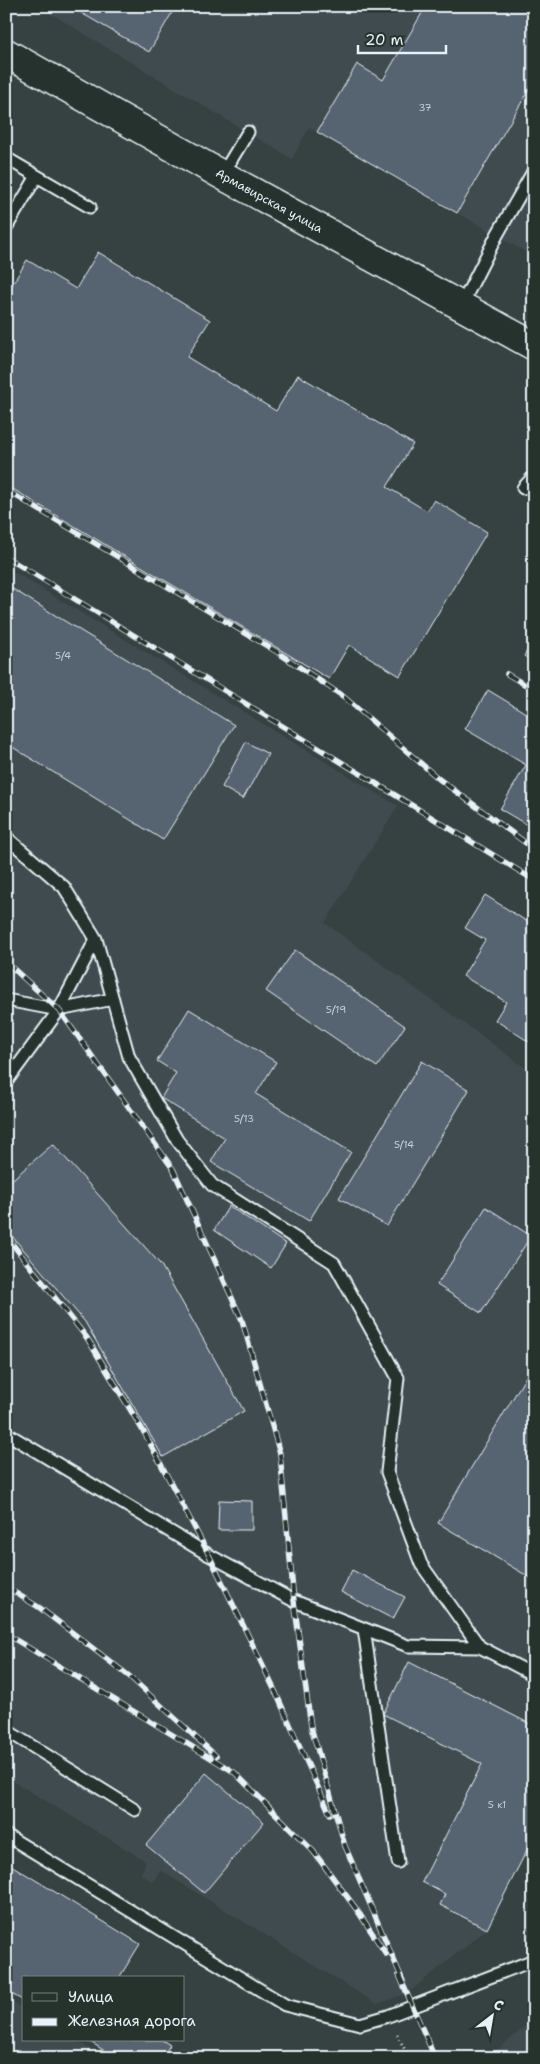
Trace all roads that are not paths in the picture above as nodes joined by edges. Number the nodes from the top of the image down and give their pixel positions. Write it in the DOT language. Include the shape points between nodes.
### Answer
graph roads {
  1 [pos="6,53"];
  2 [pos="248,132"];
  3 [pos="6,158"];
  4 [pos="534,170"];
  5 [pos="222,175"];
  6 [pos="37,176"];
  7 [pos="90,207"];
  8 [pos="6,228"];
  9 [pos="461,306"];
  10 [pos="534,346"];
  11 [pos="534,476"];
  12 [pos="523,488"];
  13 [pos="6,837"];
  14 [pos="96,938"];
  15 [pos="6,1000"];
  16 [pos="113,1000"];
  17 [pos="60,1010"];
  18 [pos="6,1082"];
  19 [pos="6,1433"];
  20 [pos="364,1629"];
  21 [pos="480,1647"];
  22 [pos="534,1675"];
  23 [pos="6,1730"];
  24 [pos="135,1810"];
  25 [pos="6,1835"];
  26 [pos="398,1862"];
  27 [pos="534,1960"];
  1 -- 5 [label="main road, Армавирская улица"];
  2 -- 5 [label="lane"];
  3 -- 6 [label="lane"];
  4 -- 9 [label="lane" via="496,235"];
  5 -- 9 [label="main road, Армавирская улица"];
  6 -- 7 [label="lane"];
  6 -- 8 [label="lane"];
  9 -- 10 [label="main road, Армавирская улица"];
  11 -- 12 [label="lane"];
  13 -- 14 [label="lane" via="64,888"];
  14 -- 16 [label="lane"];
  14 -- 17 [label="lane"];
  15 -- 17 [label="lane"];
  16 -- 17 [label="lane"];
  16 -- 21 [label="lane" via="129,1057 177,1140 212,1185 334,1263 398,1378 387,1472 421,1564"];
  17 -- 18 [label="lane"];
  19 -- 20 [label="lane" via="209,1555 294,1601"];
  20 -- 21 [label="lane" via="408,1646"];
  20 -- 26 [label="lane"];
  21 -- 22 [label="lane"];
  23 -- 24 [label="lane"];
  25 -- 27 [label="lane" via="285,2005 360,2024"];
}
